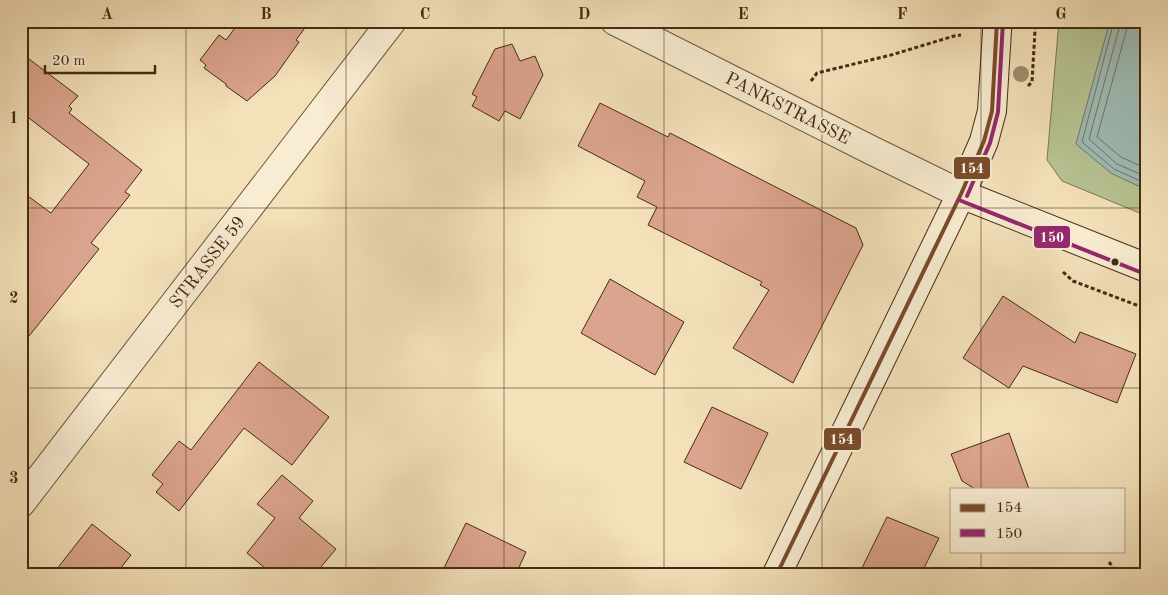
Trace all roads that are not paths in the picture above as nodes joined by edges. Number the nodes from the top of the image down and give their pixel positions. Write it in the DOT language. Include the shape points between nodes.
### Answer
graph roads {
  1 [pos="392,21"];
  2 [pos="615,21"];
  3 [pos="997,21"];
  4 [pos="961,194"];
  5 [pos="1147,268"];
  6 [pos="21,503"];
  7 [pos="777,574"];
  1 -- 6 [label="street, STRASSE 59"];
  2 -- 4 [label="street, PANKSTRASSE"];
  3 -- 4 [label="street" via="992,111 984,141"];
  4 -- 5 [label="street, PANKSTRASSE"];
  4 -- 7 [label="street"];
}
